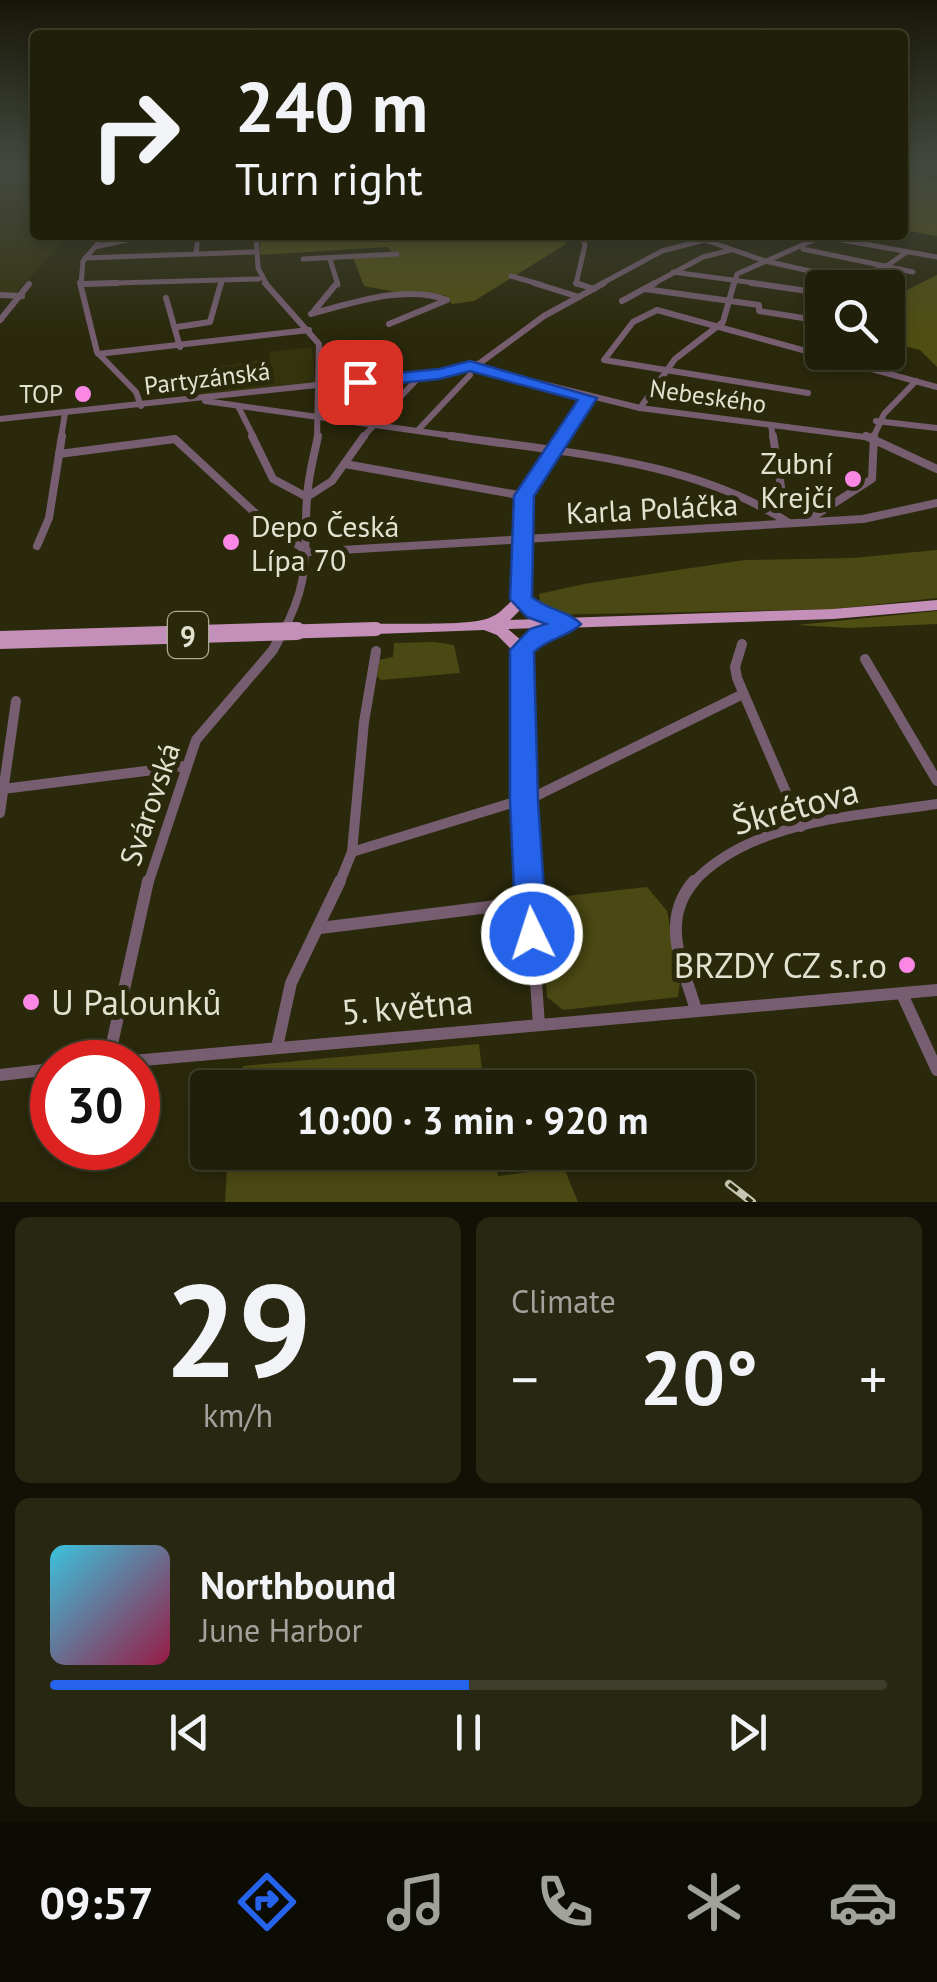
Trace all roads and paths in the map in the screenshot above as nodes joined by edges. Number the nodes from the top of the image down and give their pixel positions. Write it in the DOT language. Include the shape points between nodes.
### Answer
graph roads {
  1 [pos="100,240"];
  2 [pos="130,240"];
  3 [pos="140,240"];
  4 [pos="197,240"];
  5 [pos="255,240"];
  6 [pos="582,240"];
  7 [pos="706,240"];
  8 [pos="817,240"];
  9 [pos="845,240"];
  10 [pos="905,240"];
  11 [pos="113,243"];
  12 [pos="92,247"];
  13 [pos="800,249"];
  14 [pos="731,250"];
  15 [pos="252,252"];
  16 [pos="907,252"];
  17 [pos="196,254"];
  18 [pos="397,254"];
  19 [pos="134,256"];
  20 [pos="111,257"];
  21 [pos="937,257"];
  22 [pos="85,258"];
  23 [pos="330,258"];
  24 [pos="304,259"];
  25 [pos="766,260"];
  26 [pos="888,265"];
  27 [pos="811,270"];
  28 [pos="875,270"];
  29 [pos="673,272"];
  30 [pos="913,272"];
  31 [pos="511,276"];
  32 [pos="222,280"];
  33 [pos="259,280"];
  34 [pos="733,281"];
  35 [pos="29,284"];
  36 [pos="81,284"];
  37 [pos="646,289"];
  38 [pos="594,290"];
  39 [pos="805,292"];
  40 [pos="0,296"];
  41 [pos="22,296"];
  42 [pos="579,297"];
  43 [pos="166,298"];
  44 [pos="727,300"];
  45 [pos="622,301"];
  46 [pos="311,314"];
  47 [pos="805,318"];
  48 [pos="298,319"];
  49 [pos="0,320"];
  50 [pos="388,324"];
  51 [pos="177,327"];
  52 [pos="715,327"];
  53 [pos="310,330"];
  54 [pos="180,347"];
  55 [pos="805,350"];
  56 [pos="98,354"];
  57 [pos="470,370"];
  58 [pos="879,370"];
  59 [pos="660,372"];
  60 [pos="419,376"];
  61 [pos="916,380"];
  62 [pos="320,385"];
  63 [pos="937,386"];
  64 [pos="808,394"];
  65 [pos="589,398"];
  66 [pos="200,400"];
  67 [pos="141,406"];
  68 [pos="238,406"];
  69 [pos="640,408"];
  70 [pos="64,413"];
  71 [pos="318,415"];
  72 [pos="0,419"];
  73 [pos="876,421"];
  74 [pos="374,422"];
  75 [pos="771,425"];
  76 [pos="937,428"];
  77 [pos="419,429"];
  78 [pos="871,441"];
  79 [pos="551,452"];
  80 [pos="59,454"];
  81 [pos="345,464"];
  82 [pos="937,469"];
  83 [pos="306,496"];
  84 [pos="524,496"];
  85 [pos="937,503"];
  86 [pos="764,504"];
  87 [pos="806,522"];
  88 [pos="789,523"];
  89 [pos="523,538"];
  90 [pos="37,546"];
  91 [pos="308,552"];
  92 [pos="521,599"];
  93 [pos="937,605"];
  94 [pos="569,624"];
  95 [pos="486,626"];
  96 [pos="0,640"];
  97 [pos="742,644"];
  98 [pos="522,650"];
  99 [pos="376,651"];
  100 [pos="865,659"];
  101 [pos="744,694"];
  102 [pos="16,702"];
  103 [pos="185,766"];
  104 [pos="937,782"];
  105 [pos="4,790"];
  106 [pos="524,801"];
  107 [pos="937,804"];
  108 [pos="0,813"];
  109 [pos="801,827"];
  110 [pos="352,852"];
  111 [pos="529,902"];
  112 [pos="320,928"];
  113 [pos="937,990"];
  114 [pos="902,994"];
  115 [pos="696,1010"];
  116 [pos="539,1025"];
  117 [pos="113,1040"];
  118 [pos="277,1048"];
  119 [pos="160,1058"];
  120 [pos="937,1070"];
  121 [pos="30,1072"];
  122 [pos="0,1075"];
  1 -- 12 [label="street"];
  2 -- 11 [label="street"];
  3 -- 19 [label="street"];
  4 -- 17 [label="street"];
  5 -- 15 [label="street"];
  6 -- 38 [label="street" via="576,284"];
  7 -- 14 [label="street"];
  7 -- 38 [label="street" via="662,251"];
  8 -- 13 [label="street"];
  9 -- 16 [label="street"];
  10 -- 16 [label="street"];
  11 -- 12 [label="street"];
  11 -- 20 [label="street"];
  12 -- 22 [label="street"];
  13 -- 25 [label="street"];
  13 -- 26 [label="street"];
  14 -- 25 [label="street"];
  14 -- 29 [label="street"];
  15 -- 17 [label="street"];
  15 -- 33 [label="street"];
  16 -- 21 [label="street"];
  16 -- 26 [label="street"];
  17 -- 19 [label="street"];
  18 -- 23 [label="street"];
  19 -- 20 [label="street"];
  20 -- 22 [label="street"];
  22 -- 36 [label="street"];
  23 -- 24 [label="street"];
  23 -- 46 [label="street" via="338,286"];
  25 -- 27 [label="street"];
  25 -- 34 [label="street"];
  26 -- 28 [label="street"];
  26 -- 30 [label="street"];
  29 -- 34 [label="street"];
  29 -- 37 [label="street"];
  31 -- 42 [label="street"];
  32 -- 33 [label="street"];
  32 -- 36 [label="street"];
  32 -- 51 [label="street" via="210,322"];
  33 -- 48 [label="street"];
  34 -- 39 [label="street"];
  34 -- 44 [label="street"];
  35 -- 41 [label="street"];
  36 -- 56 [label="street"];
  37 -- 44 [label="street"];
  37 -- 45 [label="street"];
  38 -- 42 [label="street"];
  40 -- 41 [label="street"];
  41 -- 49 [label="street"];
  42 -- 57 [label="street"];
  43 -- 51 [label="street"];
  44 -- 47 [label="street"];
  44 -- 52 [label="street" via="723,322"];
  46 -- 48 [label="street"];
  46 -- 50 [label="street" via="432,294 447,300"];
  48 -- 53 [label="street"];
  51 -- 54 [label="street"];
  52 -- 55 [label="street"];
  52 -- 59 [label="street"];
  52 -- 59 [label="street" via="648,312 604,360"];
  53 -- 54 [label="street"];
  53 -- 62 [label="street, Svárovská" via="319,344"];
  54 -- 56 [label="street"];
  56 -- 67 [label="street"];
  57 -- 60 [label="street, Partyzánská"];
  57 -- 65 [label="street, Nebeského"];
  57 -- 77 [label="street"];
  58 -- 61 [label="street"];
  59 -- 64 [label="street"];
  59 -- 69 [label="street"];
  60 -- 62 [label="street, Partyzánská"];
  60 -- 74 [label="street"];
  61 -- 63 [label="street"];
  61 -- 73 [label="street"];
  62 -- 66 [label="street, Partyzánská"];
  62 -- 71 [label="street, Svárovská"];
  65 -- 69 [label="street, Nebeského"];
  65 -- 79 [label="street"];
  66 -- 67 [label="street, Partyzánská"];
  66 -- 68 [label="street"];
  67 -- 70 [label="street, Partyzánská"];
  68 -- 71 [label="street"];
  68 -- 83 [label="street" via="273,479"];
  69 -- 75 [label="street, Nebeského"];
  70 -- 72 [label="street, Partyzánská"];
  70 -- 80 [label="street"];
  71 -- 74 [label="street"];
  71 -- 83 [label="street, Svárovská"];
  73 -- 76 [label="street"];
  73 -- 78 [label="street"];
  74 -- 77 [label="street"];
  74 -- 81 [label="street"];
  75 -- 78 [label="street, Nebeského"];
  75 -- 86 [label="street" via="782,493"];
  77 -- 79 [label="street"];
  78 -- 82 [label="street, Nebeského"];
  78 -- 87 [label="street" via="872,479"];
  79 -- 84 [label="street"];
  79 -- 86 [label="street" via="716,482"];
  80 -- 90 [label="street" via="49,518"];
  80 -- 91 [label="street" via="175,439 267,524"];
  81 -- 83 [label="street"];
  81 -- 84 [label="street"];
  83 -- 91 [label="street, Svárovská"];
  84 -- 89 [label="street"];
  85 -- 87 [label="street, Karla Poláčka" via="863,520"];
  86 -- 88 [label="street"];
  87 -- 88 [label="street, Karla Poláčka"];
  88 -- 89 [label="street, Karla Poláčka"];
  89 -- 91 [label="street, Karla Poláčka"];
  89 -- 92 [label="street"];
  91 -- 103 [label="street, Svárovská" via="288,628 196,740"];
  92 -- 94 [label="main road" via="535,612"];
  92 -- 95 [label="main road"];
  93 -- 94 [label="main road, 9"];
  94 -- 95 [label="main road, 9"];
  94 -- 98 [label="main road" via="538,634"];
  95 -- 96 [label="main road, 9, bridge"];
  95 -- 98 [label="main road"];
  97 -- 101 [label="street" via="735,667"];
  98 -- 106 [label="street"];
  99 -- 110 [label="street"];
  100 -- 104 [label="street"];
  101 -- 106 [label="street"];
  101 -- 109 [label="street"];
  102 -- 105 [label="street"];
  103 -- 105 [label="street"];
  103 -- 117 [label="street, Svárovská" via="151,868"];
  105 -- 108 [label="street"];
  106 -- 110 [label="street"];
  106 -- 111 [label="street"];
  107 -- 109 [label="street, Škrétova"];
  109 -- 115 [label="street, Škrétova" via="731,851 700,871 680,898 674,928"];
  110 -- 112 [label="street"];
  111 -- 112 [label="street"];
  111 -- 116 [label="street"];
  112 -- 118 [label="street" via="291,983"];
  113 -- 114 [label="street, 5. května"];
  114 -- 115 [label="street, 5. května"];
  114 -- 120 [label="street"];
  115 -- 116 [label="street, 5. května"];
  116 -- 118 [label="street, 5. května"];
  118 -- 119 [label="street, 5. května"];
  121 -- 122 [label="street"];
}
